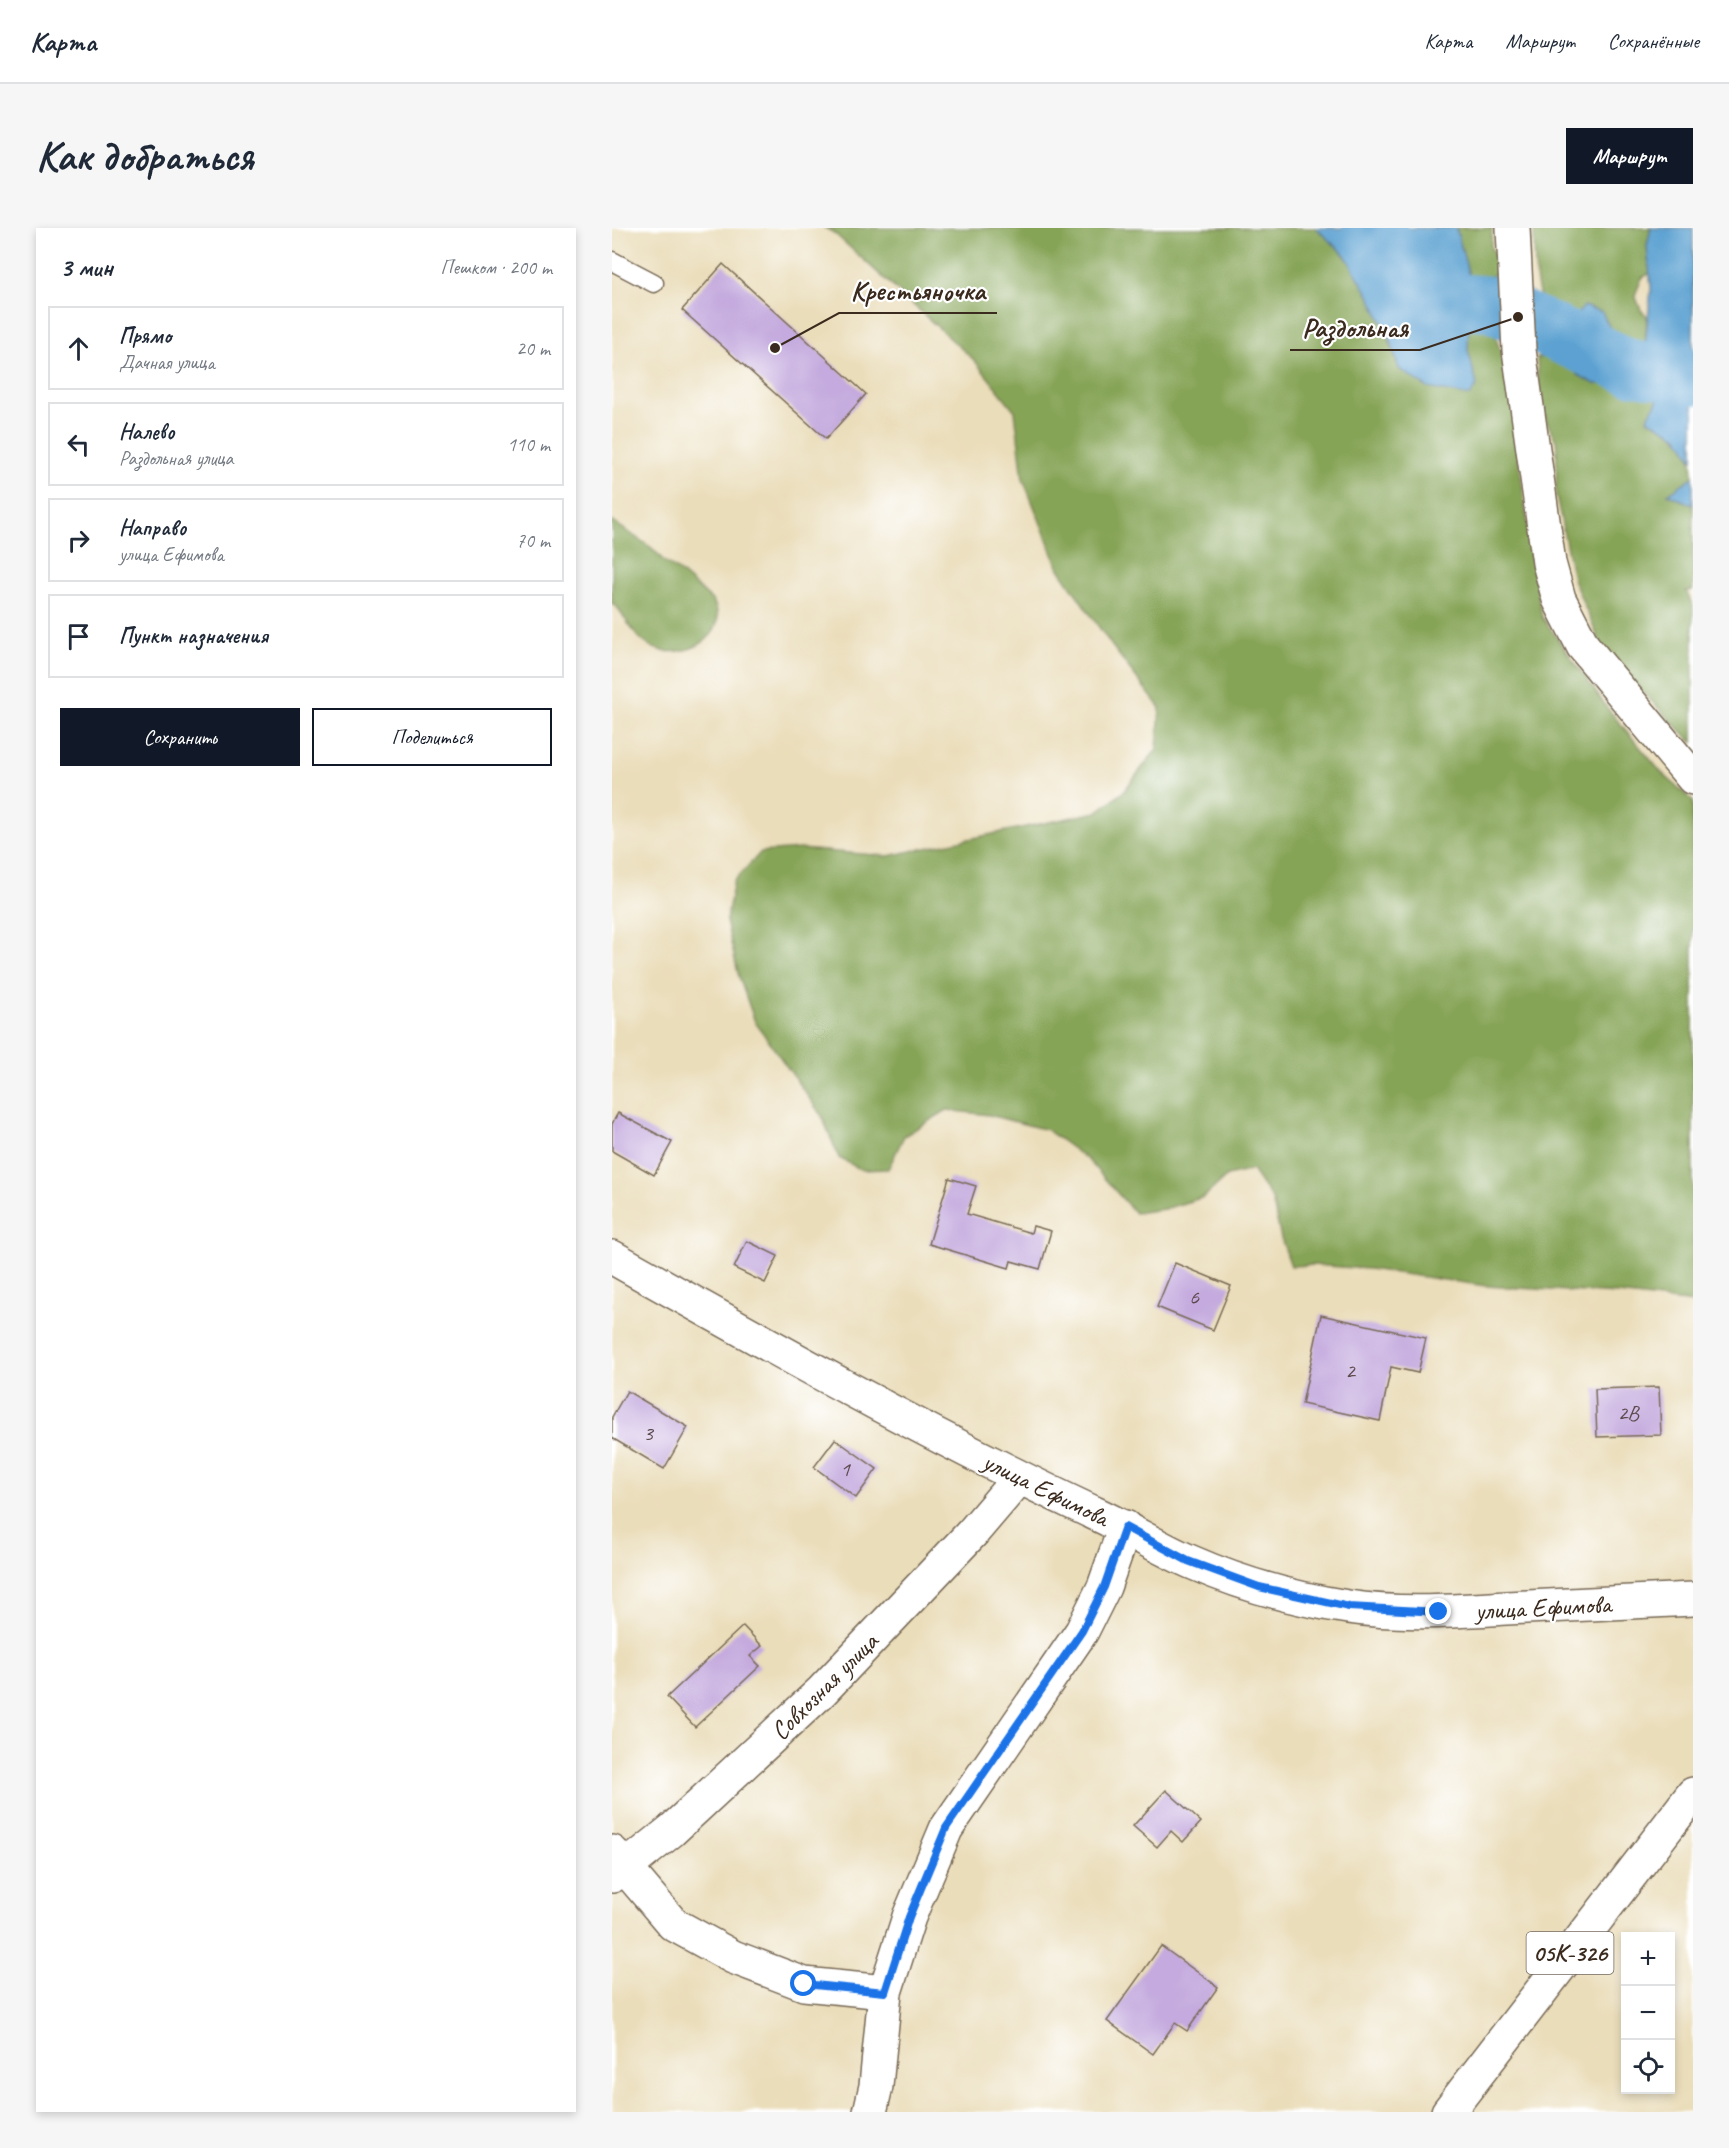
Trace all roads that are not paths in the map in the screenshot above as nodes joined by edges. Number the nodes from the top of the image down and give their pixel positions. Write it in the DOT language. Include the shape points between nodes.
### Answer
graph roads {
  1 [pos="1513,228"];
  2 [pos="612,261"];
  3 [pos="654,283"];
  4 [pos="1693,778"];
  5 [pos="612,1257"];
  6 [pos="1019,1478"];
  7 [pos="1125,1527"];
  8 [pos="1693,1599"];
  9 [pos="1693,1794"];
  10 [pos="617,1865"];
  11 [pos="885,1992"];
  12 [pos="870,2112"];
  13 [pos="1448,2112"];
  1 -- 4 [label="street" via="1519,350 1549,563 1560,598 1583,646"];
  2 -- 3 [label="lane"];
  5 -- 6 [label="street, улица Ефимова"];
  6 -- 7 [label="street, улица Ефимова"];
  6 -- 10 [label="street, Совхозная улица" via="822,1691 670,1831"];
  7 -- 8 [label="street, улица Ефимова" via="1188,1561 1234,1579 1349,1607 1439,1612"];
  7 -- 11 [label="street" via="1104,1587 1082,1631 946,1828 909,1917"];
  9 -- 13 [label="street, 05К-326"];
  10 -- 11 [label="street" via="673,1924 733,1957 804,1984"];
  11 -- 12 [label="street"];
}
